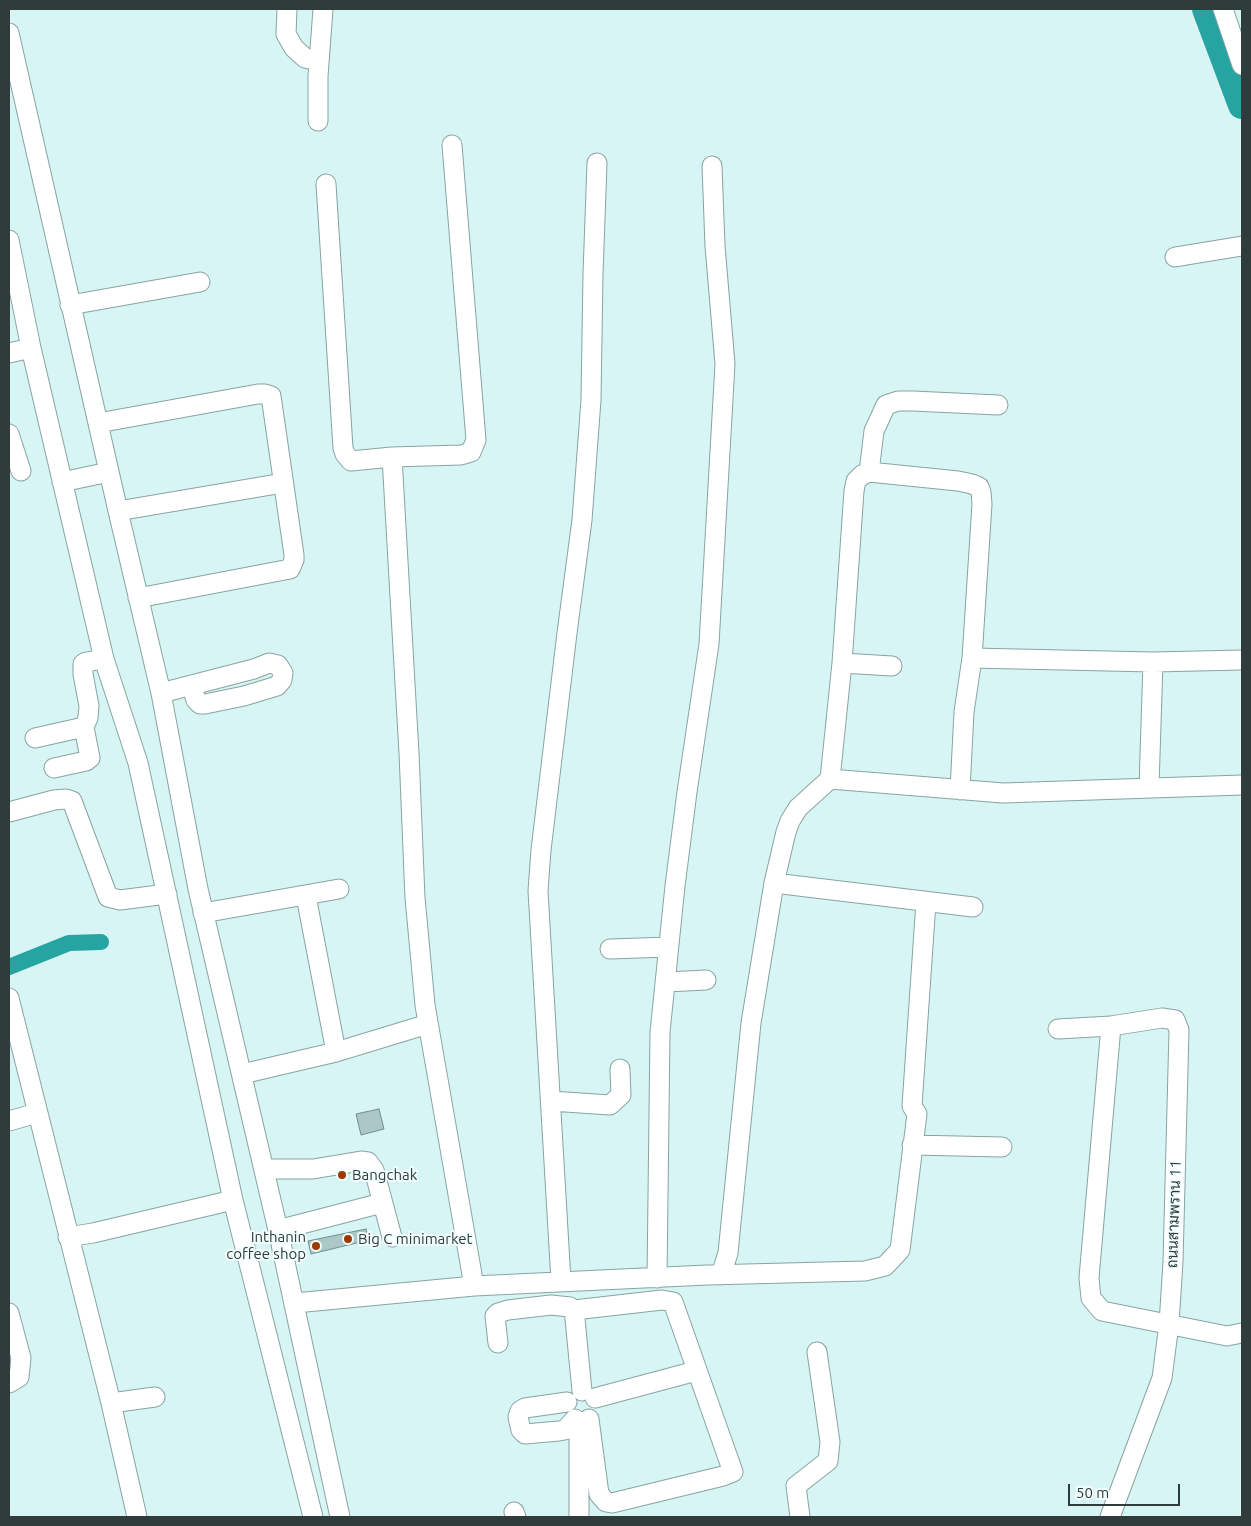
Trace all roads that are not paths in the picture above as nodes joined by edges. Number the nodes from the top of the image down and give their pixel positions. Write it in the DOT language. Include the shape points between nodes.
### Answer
graph roads {
  1 [pos="287,9"];
  2 [pos="323,9"];
  3 [pos="1223,9"];
  4 [pos="9,33"];
  5 [pos="319,61"];
  6 [pos="1242,66"];
  7 [pos="318,121"];
  8 [pos="452,145"];
  9 [pos="597,163"];
  10 [pos="712,166"];
  11 [pos="326,184"];
  12 [pos="9,240"];
  13 [pos="1242,246"];
  14 [pos="1176,257"];
  15 [pos="200,282"];
  16 [pos="70,304"];
  17 [pos="31,348"];
  18 [pos="9,353"];
  19 [pos="998,405"];
  20 [pos="98,423"];
  21 [pos="9,434"];
  22 [pos="392,457"];
  23 [pos="21,471"];
  24 [pos="109,472"];
  25 [pos="869,472"];
  26 [pos="62,482"];
  27 [pos="283,483"];
  28 [pos="118,511"];
  29 [pos="138,598"];
  30 [pos="972,658"];
  31 [pos="104,660"];
  32 [pos="1242,660"];
  33 [pos="1153,662"];
  34 [pos="842,663"];
  35 [pos="892,666"];
  36 [pos="191,686"];
  37 [pos="161,693"];
  38 [pos="84,727"];
  39 [pos="35,738"];
  40 [pos="54,768"];
  41 [pos="830,779"];
  42 [pos="1242,785"];
  43 [pos="1149,787"];
  44 [pos="960,790"];
  45 [pos="9,812"];
  46 [pos="774,883"];
  47 [pos="340,889"];
  48 [pos="167,894"];
  49 [pos="306,896"];
  50 [pos="926,902"];
  51 [pos="973,907"];
  52 [pos="203,913"];
  53 [pos="668,947"];
  54 [pos="610,949"];
  55 [pos="706,980"];
  56 [pos="666,982"];
  57 [pos="9,998"];
  58 [pos="428,1024"];
  59 [pos="1111,1026"];
  60 [pos="1058,1029"];
  61 [pos="336,1052"];
  62 [pos="620,1069"];
  63 [pos="242,1074"];
  64 [pos="550,1101"];
  65 [pos="37,1113"];
  66 [pos="9,1121"];
  67 [pos="912,1145"];
  68 [pos="1002,1147"];
  69 [pos="264,1170"];
  70 [pos="233,1200"];
  71 [pos="382,1203"];
  72 [pos="278,1230"];
  73 [pos="68,1237"];
  74 [pos="392,1237"];
  75 [pos="721,1275"];
  76 [pos="657,1278"];
  77 [pos="561,1281"];
  78 [pos="474,1286"];
  79 [pos="295,1303"];
  80 [pos="574,1310"];
  81 [pos="9,1313"];
  82 [pos="1169,1324"];
  83 [pos="1242,1333"];
  84 [pos="498,1343"];
  85 [pos="817,1352"];
  86 [pos="696,1371"];
  87 [pos="9,1383"];
  88 [pos="588,1394"];
  89 [pos="155,1397"];
  90 [pos="567,1402"];
  91 [pos="111,1403"];
  92 [pos="581,1420"];
  93 [pos="137,1517"];
  94 [pos="313,1517"];
  95 [pos="340,1517"];
  96 [pos="579,1517"];
  97 [pos="800,1517"];
  98 [pos="1110,1517"];
  1 -- 5 [label="street" via="286,34 294,48 306,58"];
  2 -- 5 [label="street"];
  3 -- 6 [label="street"];
  4 -- 16 [label="street"];
  5 -- 7 [label="street"];
  8 -- 22 [label="street" via="476,440 471,452 460,455"];
  9 -- 64 [label="street" via="591,400 583,511 538,891"];
  10 -- 53 [label="street" via="725,364 710,635"];
  11 -- 22 [label="street" via="343,448 351,461"];
  12 -- 17 [label="street"];
  13 -- 14 [label="street"];
  15 -- 16 [label="street"];
  16 -- 20 [label="street"];
  17 -- 18 [label="street"];
  17 -- 26 [label="street"];
  19 -- 25 [label="street" via="898,401 886,405 874,431"];
  20 -- 24 [label="street"];
  20 -- 27 [label="street" via="268,394 271,396"];
  21 -- 23 [label="street"];
  22 -- 58 [label="street" via="415,898"];
  24 -- 26 [label="street"];
  24 -- 28 [label="street"];
  25 -- 30 [label="street" via="958,481 979,487 982,504"];
  25 -- 34 [label="street" via="856,481 854,491"];
  26 -- 31 [label="street"];
  27 -- 28 [label="street"];
  27 -- 29 [label="street" via="294,555 290,569"];
  28 -- 29 [label="street"];
  29 -- 37 [label="street"];
  30 -- 33 [label="street"];
  30 -- 44 [label="street" via="964,712"];
  31 -- 38 [label="street" via="84,664 89,706"];
  31 -- 48 [label="street" via="138,763"];
  32 -- 33 [label="street"];
  33 -- 43 [label="street"];
  34 -- 35 [label="street"];
  34 -- 41 [label="street"];
  36 -- 37 [label="street"];
  37 -- 52 [label="street"];
  38 -- 39 [label="street"];
  38 -- 40 [label="street" via="90,758 86,762"];
  41 -- 44 [label="street"];
  41 -- 46 [label="street" via="798,808 790,821"];
  42 -- 43 [label="street"];
  43 -- 44 [label="street" via="1003,793"];
  45 -- 48 [label="street" via="54,800 66,798 72,801 108,897 120,900"];
  46 -- 50 [label="street"];
  46 -- 75 [label="street" via="752,1023 728,1253"];
  47 -- 49 [label="street"];
  48 -- 70 [label="street"];
  49 -- 52 [label="street"];
  49 -- 61 [label="street"];
  50 -- 51 [label="street"];
  50 -- 67 [label="street"];
  52 -- 63 [label="street"];
  53 -- 54 [label="street"];
  53 -- 56 [label="street"];
  55 -- 56 [label="street"];
  56 -- 76 [label="street" via="660,1032"];
  57 -- 65 [label="street"];
  58 -- 61 [label="street"];
  58 -- 78 [label="street"];
  59 -- 60 [label="street, ถนนสามพราน 11"];
  59 -- 82 [label="street" via="1089,1278 1091,1298 1102,1311"];
  59 -- 82 [label="street, ถนนสามพราน 11" via="1162,1018 1175,1020 1179,1030"];
  61 -- 63 [label="street"];
  62 -- 64 [label="street" via="621,1095 610,1105"];
  63 -- 69 [label="street"];
  64 -- 77 [label="street"];
  65 -- 66 [label="street"];
  65 -- 73 [label="street"];
  67 -- 68 [label="street"];
  67 -- 75 [label="street" via="900,1250 884,1266 865,1272"];
  69 -- 71 [label="street" via="313,1170 368,1162 374,1170"];
  69 -- 72 [label="street"];
  70 -- 73 [label="street"];
  70 -- 94 [label="street"];
  71 -- 72 [label="street"];
  71 -- 74 [label="street"];
  72 -- 79 [label="street"];
  73 -- 91 [label="street"];
  75 -- 76 [label="street"];
  76 -- 77 [label="street"];
  77 -- 78 [label="street"];
  78 -- 79 [label="street"];
  79 -- 95 [label="street"];
  80 -- 84 [label="street" via="551,1305 498,1313 495,1316"];
  80 -- 86 [label="street" via="662,1300 673,1302"];
  80 -- 88 [label="street"];
  81 -- 87 [label="street" via="21,1358 19,1377"];
  82 -- 83 [label="street" via="1227,1336"];
  82 -- 98 [label="street, ถนนสามพราน 11" via="1162,1378"];
  85 -- 97 [label="street" via="830,1442 828,1461 796,1486"];
  86 -- 88 [label="street"];
  86 -- 92 [label="street" via="733,1472 606,1502 599,1494"];
  88 -- 90 [label="street" via="572,1394"];
  88 -- 92 [label="street" via="597,1403 596,1410"];
  89 -- 91 [label="street"];
  90 -- 92 [label="street" via="568,1412"];
  90 -- 92 [label="street" via="520,1411 521,1430 525,1434 565,1430"];
  91 -- 93 [label="street"];
  92 -- 96 [label="street"];
}
